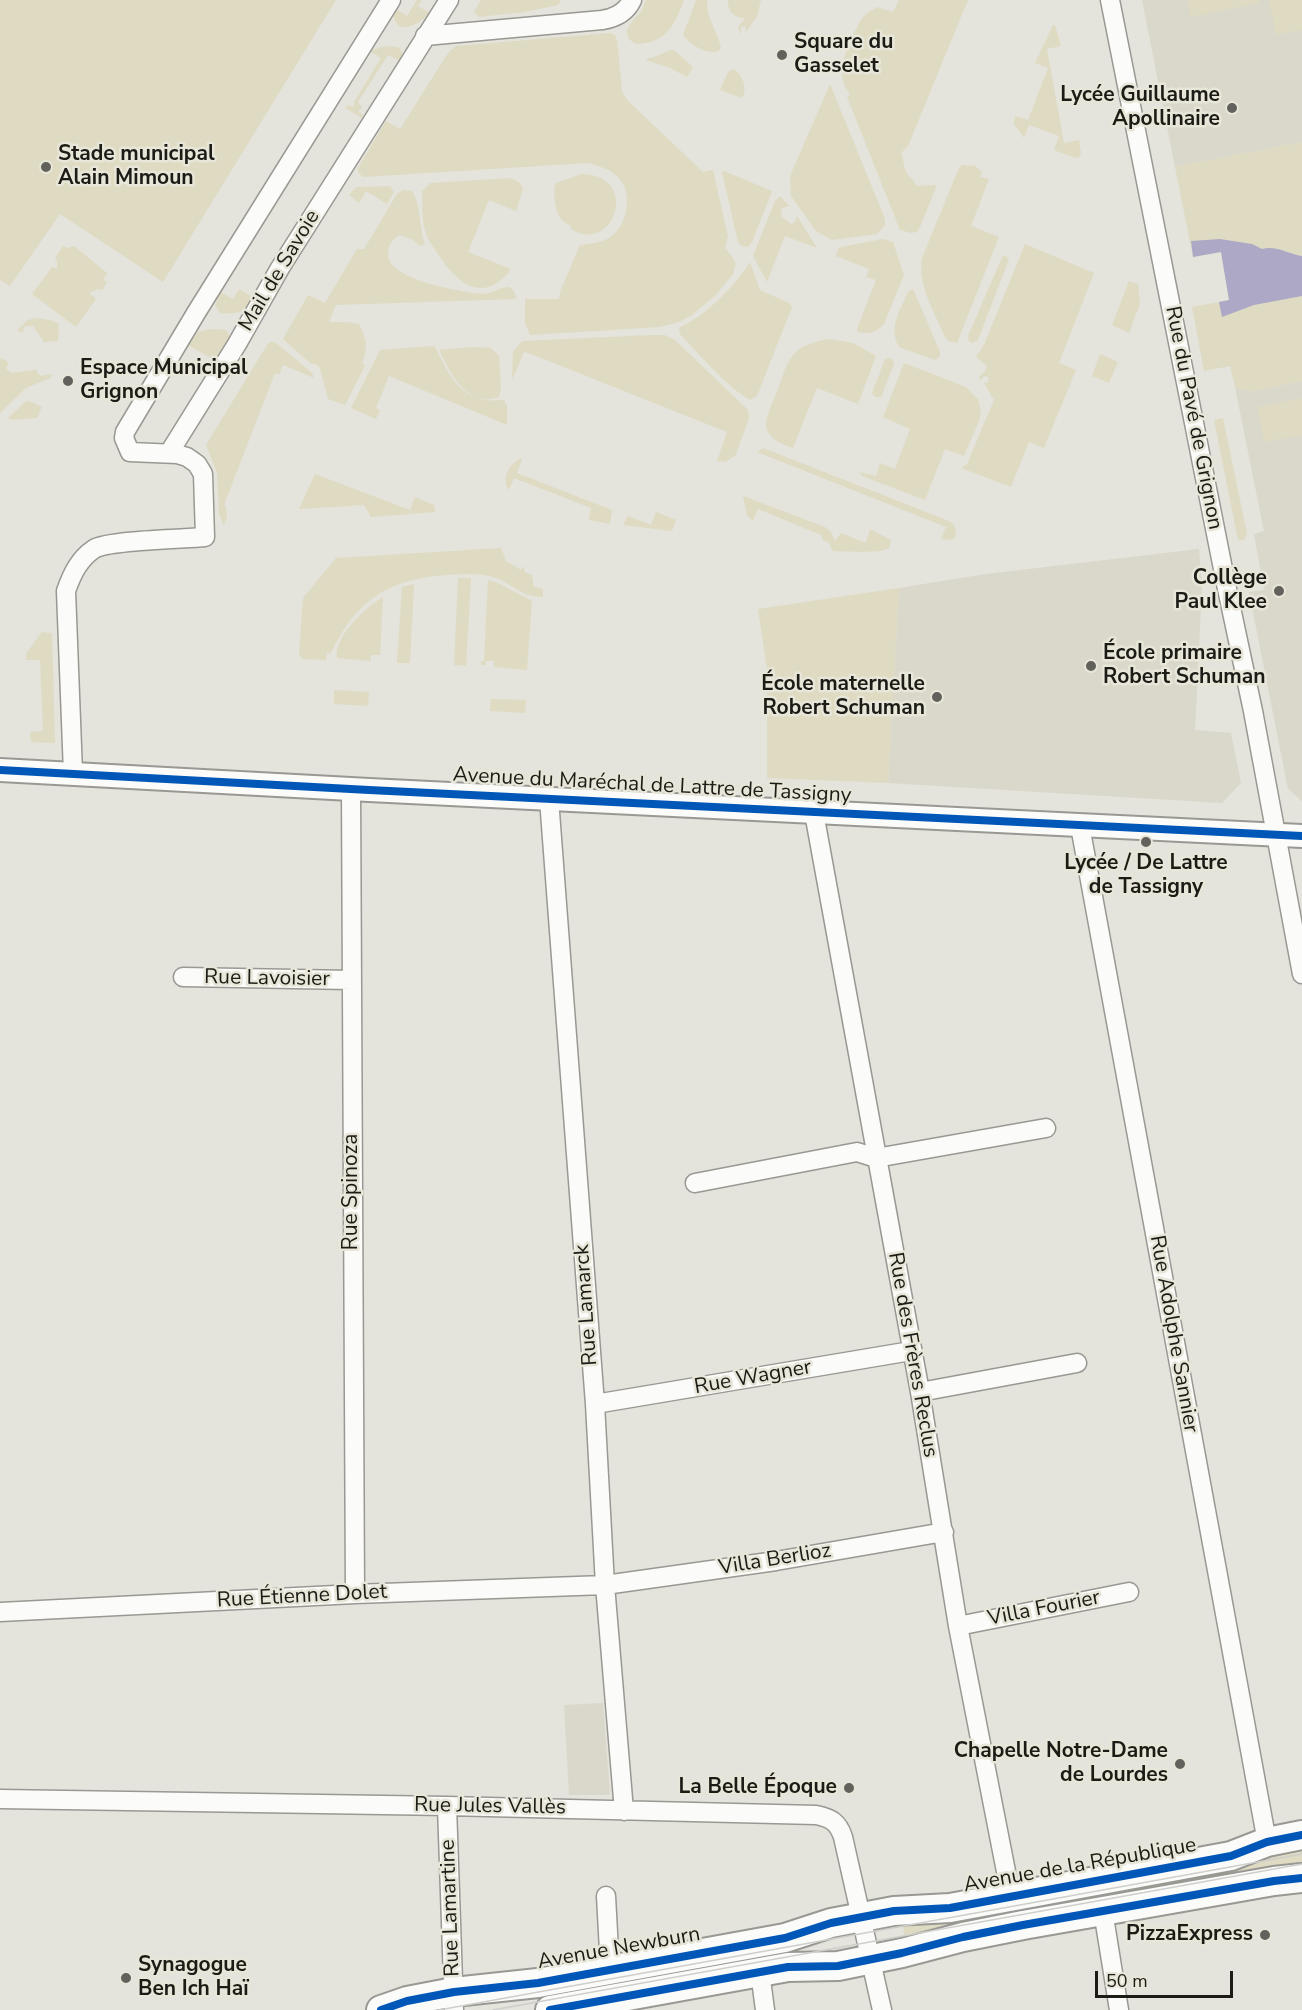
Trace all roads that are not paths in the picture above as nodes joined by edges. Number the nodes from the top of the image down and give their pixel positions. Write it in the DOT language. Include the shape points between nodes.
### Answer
graph roads {
  1 [pos="391,0"];
  2 [pos="449,0"];
  3 [pos="632,0"];
  4 [pos="1110,0"];
  5 [pos="425,36"];
  6 [pos="169,453"];
  7 [pos="0,770"];
  8 [pos="73,773"];
  9 [pos="351,789"];
  10 [pos="549,799"];
  11 [pos="814,813"];
  12 [pos="1080,826"];
  13 [pos="1275,835"];
  14 [pos="1302,836"];
  15 [pos="1302,974"];
  16 [pos="183,977"];
  17 [pos="351,980"];
  18 [pos="1047,1128"];
  19 [pos="876,1158"];
  20 [pos="694,1183"];
  21 [pos="911,1351"];
  22 [pos="1077,1363"];
  23 [pos="920,1392"];
  24 [pos="595,1404"];
  25 [pos="944,1532"];
  26 [pos="605,1585"];
  27 [pos="1129,1592"];
  28 [pos="355,1594"];
  29 [pos="0,1612"];
  30 [pos="958,1626"];
  31 [pos="0,1799"];
  32 [pos="447,1806"];
  33 [pos="624,1811"];
  34 [pos="1302,1835"];
  35 [pos="1267,1842"];
  36 [pos="1302,1878"];
  37 [pos="606,1896"];
  38 [pos="1011,1897"];
  39 [pos="1103,1911"];
  40 [pos="862,1917"];
  41 [pos="872,1959"];
  42 [pos="610,1970"];
  43 [pos="760,1972"];
  44 [pos="454,2001"];
  45 [pos="609,2005"];
  46 [pos="381,2010"];
  47 [pos="550,2010"];
  48 [pos="765,2010"];
  49 [pos="882,2010"];
  50 [pos="1119,2010"];
  1 -- 6 [label="street" via="125,432 129,452"];
  2 -- 5 [label="street, Mail de Savoie"];
  3 -- 5 [label="street" via="623,13 602,20"];
  4 -- 13 [label="street, Rue du Pavé de Grignon"];
  5 -- 6 [label="street, Mail de Savoie"];
  6 -- 8 [label="street" via="187,457 201,469 205,537 95,548 72,573 66,591"];
  7 -- 8 [label="street, Avenue du Maréchal de Lattre de Tassigny"];
  8 -- 9 [label="street, Avenue du Maréchal de Lattre de Tassigny"];
  9 -- 10 [label="street, Avenue du Maréchal de Lattre de Tassigny"];
  9 -- 17 [label="street, Rue Spinoza"];
  10 -- 11 [label="street, Avenue du Maréchal de Lattre de Tassigny"];
  10 -- 24 [label="street, Rue Lamarck"];
  11 -- 12 [label="street, Avenue du Maréchal de Lattre de Tassigny"];
  11 -- 19 [label="street, Rue des Frères Reclus"];
  12 -- 13 [label="street, Avenue du Maréchal de Lattre de Tassigny"];
  12 -- 35 [label="street, Rue Adolphe Sannier"];
  13 -- 14 [label="street, Avenue du Maréchal de Lattre de Tassigny"];
  13 -- 15 [label="street, Rue du Pavé de Grignon"];
  16 -- 17 [label="street, Rue Lavoisier"];
  17 -- 28 [label="street, Rue Spinoza"];
  18 -- 19 [label="street"];
  19 -- 20 [label="street" via="857,1152"];
  19 -- 21 [label="street, Rue des Frères Reclus"];
  21 -- 23 [label="street, Rue des Frères Reclus"];
  21 -- 24 [label="street, Rue Wagner"];
  22 -- 23 [label="street"];
  23 -- 25 [label="street, Rue des Frères Reclus"];
  24 -- 26 [label="street, Rue Lamarck"];
  25 -- 26 [label="street, Villa Berlioz"];
  25 -- 30 [label="street, Rue des Frères Reclus"];
  26 -- 28 [label="street, Rue Étienne Dolet"];
  26 -- 33 [label="street, Rue Lamarck"];
  27 -- 30 [label="street, Villa Fourier"];
  28 -- 29 [label="street, Rue Étienne Dolet"];
  30 -- 38 [label="street, Rue des Frères Reclus"];
  31 -- 32 [label="street, Rue Jules Vallès"];
  32 -- 33 [label="street, Rue Jules Vallès"];
  32 -- 44 [label="street, Rue Lamartine"];
  33 -- 40 [label="street, Rue Jules Vallès" via="828,1817 843,1837"];
  34 -- 35 [label="main road, Avenue de la République"];
  35 -- 38 [label="main road, Avenue de la République" via="1231,1856"];
  36 -- 39 [label="main road"];
  37 -- 42 [label="street"];
  38 -- 40 [label="main road, Avenue de la République"];
  39 -- 41 [label="main road" via="963,1936"];
  39 -- 50 [label="street"];
  40 -- 41 [label="street, Rue Jules Vallès"];
  40 -- 42 [label="main road, Avenue Newburn" via="785,1938"];
  41 -- 43 [label="main road"];
  41 -- 49 [label="street, Rue Jules Vallès"];
  42 -- 44 [label="main road, Avenue Newburn"];
  43 -- 45 [label="main road"];
  43 -- 48 [label="street"];
  44 -- 46 [label="main road, Avenue Newburn" via="407,2001"];
  45 -- 47 [label="main road"];
}
